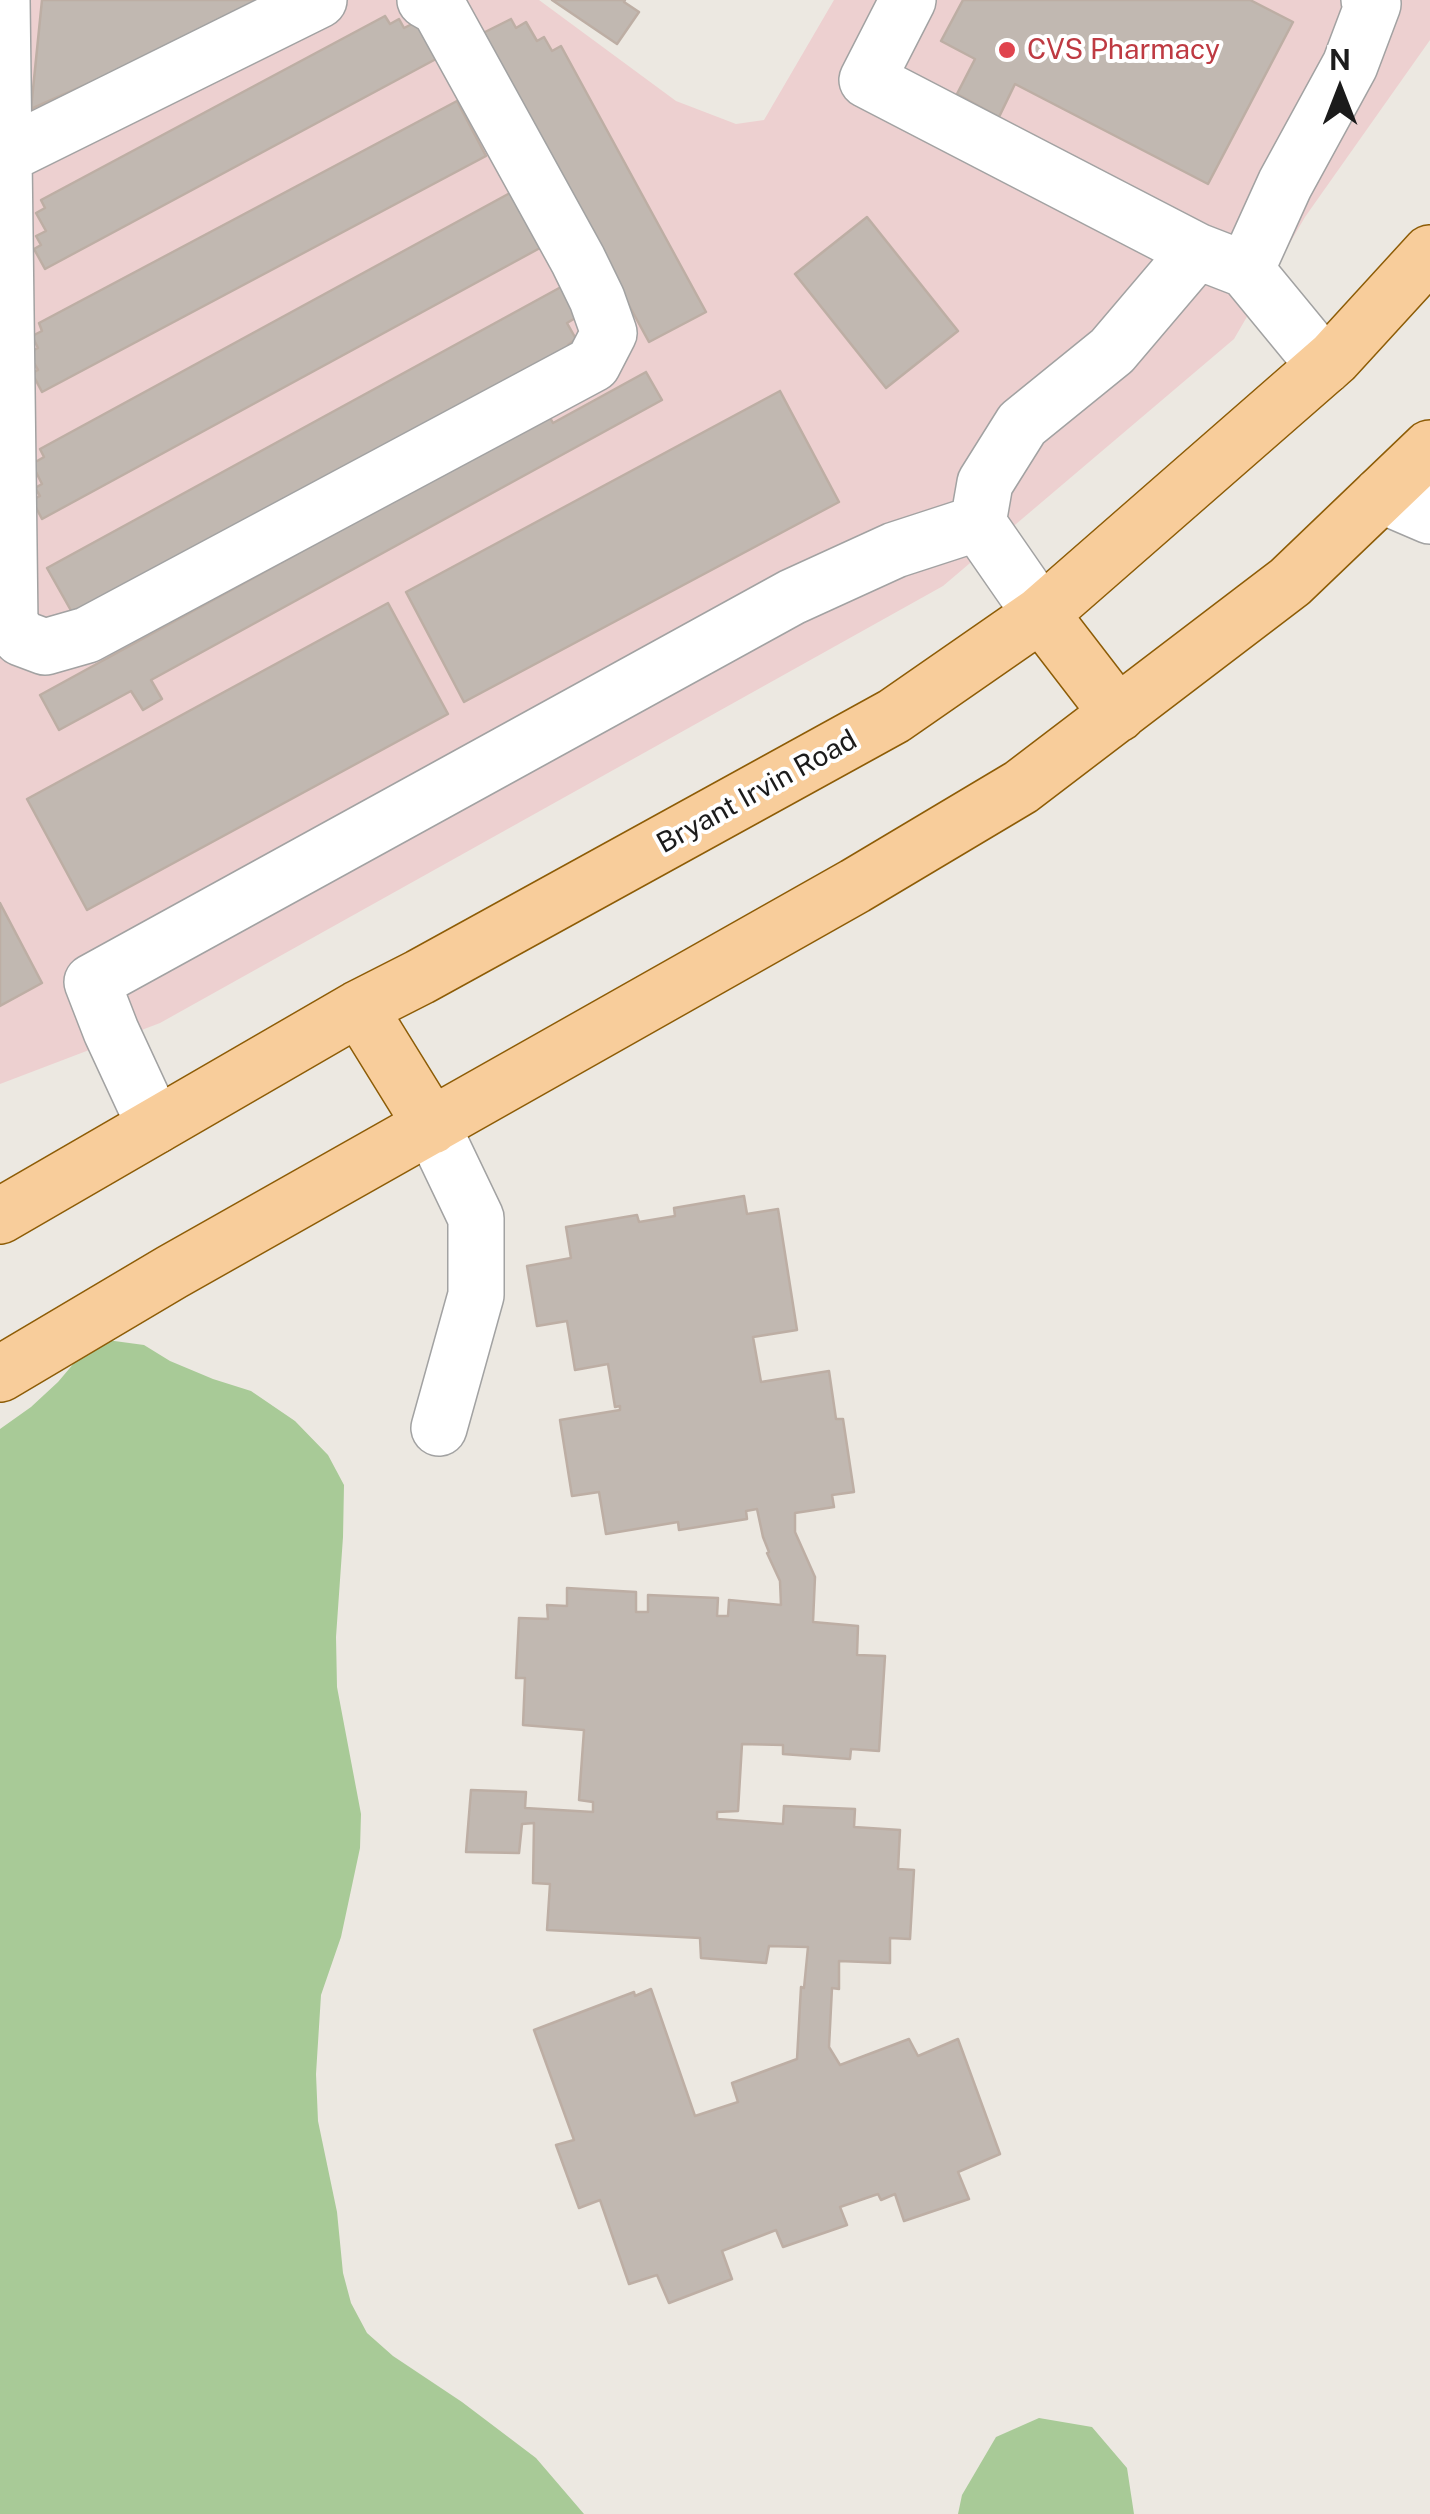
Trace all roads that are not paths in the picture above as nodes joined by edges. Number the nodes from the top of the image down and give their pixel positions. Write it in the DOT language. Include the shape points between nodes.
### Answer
graph roads {
  1 [pos="2,0"];
  2 [pos="319,0"];
  3 [pos="425,0"];
  4 [pos="908,0"];
  5 [pos="1370,0"];
  6 [pos="2,157"];
  7 [pos="1430,253"];
  8 [pos="1222,261"];
  9 [pos="1326,366"];
  10 [pos="1430,448"];
  11 [pos="1406,505"];
  12 [pos="978,523"];
  13 [pos="1041,614"];
  14 [pos="1118,714"];
  15 [pos="359,1008"];
  16 [pos="155,1126"];
  17 [pos="432,1126"];
  18 [pos="0,1216"];
  19 [pos="0,1374"];
  20 [pos="439,1428"];
  1 -- 6 [label="lane"];
  2 -- 6 [label="lane"];
  3 -- 6 [label="lane" via="439,8 597,299 610,334 593,364 87,635 45,647 21,638 10,622"];
  4 -- 8 [label="lane" via="867,80"];
  5 -- 8 [label="lane" via="1350,65 1285,184"];
  7 -- 9 [label="main road, Bryant Irvin Road"];
  8 -- 9 [label="lane"];
  8 -- 12 [label="lane" via="1022,424 984,483"];
  9 -- 13 [label="main road, Bryant Irvin Road"];
  10 -- 11 [label="main road"];
  11 -- 14 [label="main road" via="1290,582"];
  12 -- 13 [label="lane"];
  12 -- 16 [label="lane" via="895,550 792,597 92,982"];
  13 -- 14 [label="main road"];
  13 -- 15 [label="main road, Bryant Irvin Road" via="894,716"];
  14 -- 17 [label="main road" via="1021,788"];
  15 -- 16 [label="main road, Bryant Irvin Road"];
  15 -- 17 [label="main road"];
  16 -- 18 [label="main road, Bryant Irvin Road"];
  17 -- 19 [label="main road"];
  17 -- 20 [label="lane" via="476,1218 476,1295"];
}
